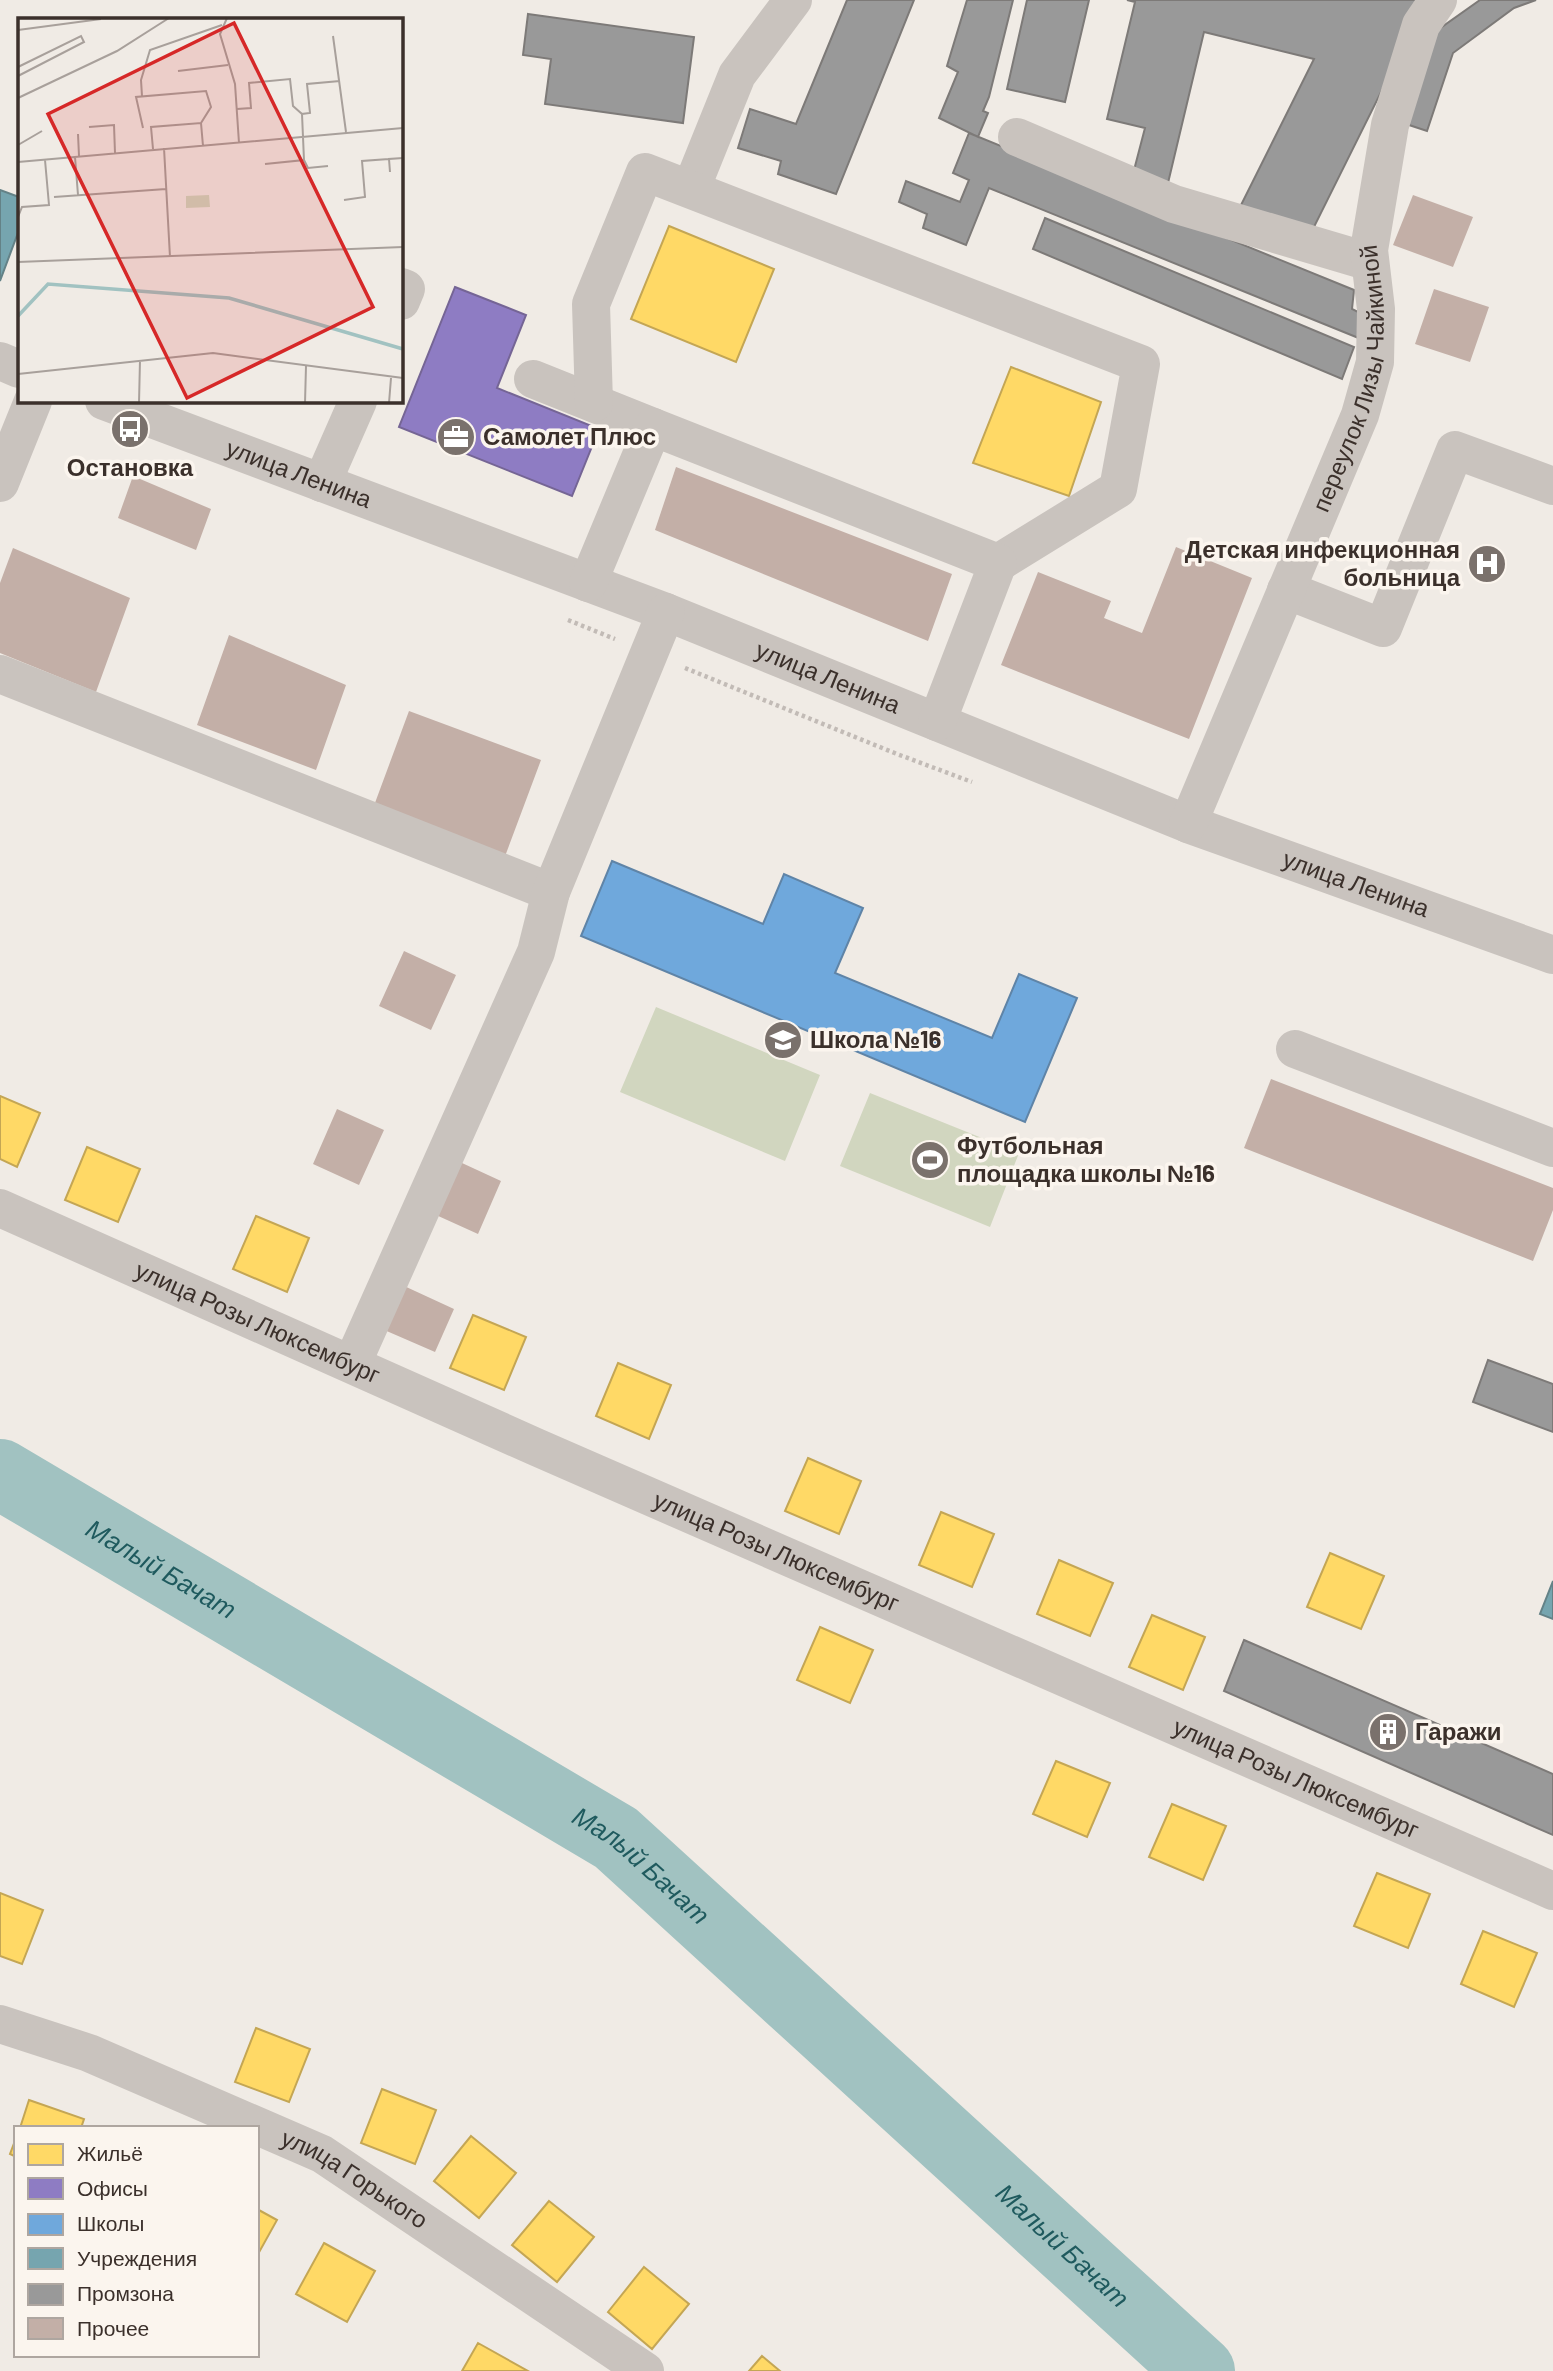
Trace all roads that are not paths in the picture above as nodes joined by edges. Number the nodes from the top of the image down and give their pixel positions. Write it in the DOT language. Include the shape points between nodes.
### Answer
graph roads {
  1 [pos="793,0"];
  2 [pos="1438,0"];
  3 [pos="1017,137"];
  4 [pos="691,189"];
  5 [pos="1370,262"];
  6 [pos="0,362"];
  7 [pos="18,369"];
  8 [pos="533,379"];
  9 [pos="33,402"];
  10 [pos="107,402"];
  11 [pos="358,402"];
  12 [pos="594,403"];
  13 [pos="653,427"];
  14 [pos="0,483"];
  15 [pos="322,483"];
  16 [pos="1553,486"];
  17 [pos="998,563"];
  18 [pos="588,583"];
  19 [pos="1286,590"];
  20 [pos="666,612"];
  21 [pos="0,674"];
  22 [pos="937,722"];
  23 [pos="1188,824"];
  24 [pos="551,892"];
  25 [pos="1553,955"];
  26 [pos="1295,1049"];
  27 [pos="1553,1148"];
  28 [pos="0,1208"];
  29 [pos="352,1364"];
  30 [pos="1553,1891"];
  31 [pos="0,2024"];
  32 [pos="257,2126"];
  33 [pos="259,2127"];
  34 [pos="645,2371"];
  1 -- 4 [label="street" via="737,75"];
  2 -- 5 [label="street, переулок Лизы Чайкиной" via="1421,25 1390,125"];
  3 -- 5 [label="street" via="1174,204"];
  4 -- 12 [label="street" via="645,172 592,304"];
  4 -- 17 [label="street" via="1141,363 1118,489"];
  5 -- 19 [label="street, переулок Лизы Чайкиной" via="1376,309 1375,362 1360,415"];
  6 -- 7 [label="street"];
  8 -- 12 [label="street"];
  9 -- 14 [label="street"];
  10 -- 15 [label="street, улица Ленина"];
  11 -- 15 [label="street"];
  12 -- 13 [label="street"];
  13 -- 17 [label="street"];
  13 -- 18 [label="street"];
  15 -- 18 [label="street, улица Ленина"];
  16 -- 19 [label="street" via="1455,450 1383,628"];
  17 -- 22 [label="street"];
  18 -- 20 [label="street, улица Ленина"];
  19 -- 23 [label="street, переулок Лизы Чайкиной"];
  20 -- 22 [label="street, улица Ленина"];
  20 -- 24 [label="street"];
  21 -- 24 [label="street"];
  22 -- 23 [label="street, улица Ленина"];
  23 -- 25 [label="street, улица Ленина"];
  24 -- 29 [label="street" via="536,952"];
  26 -- 27 [label="street"];
  28 -- 29 [label="street, улица Розы Люксембург"];
  29 -- 30 [label="street, улица Розы Люксембург"];
  31 -- 32 [label="street, улица Горького" via="89,2053"];
  33 -- 34 [label="street, улица Горького" via="322,2154"];
}
